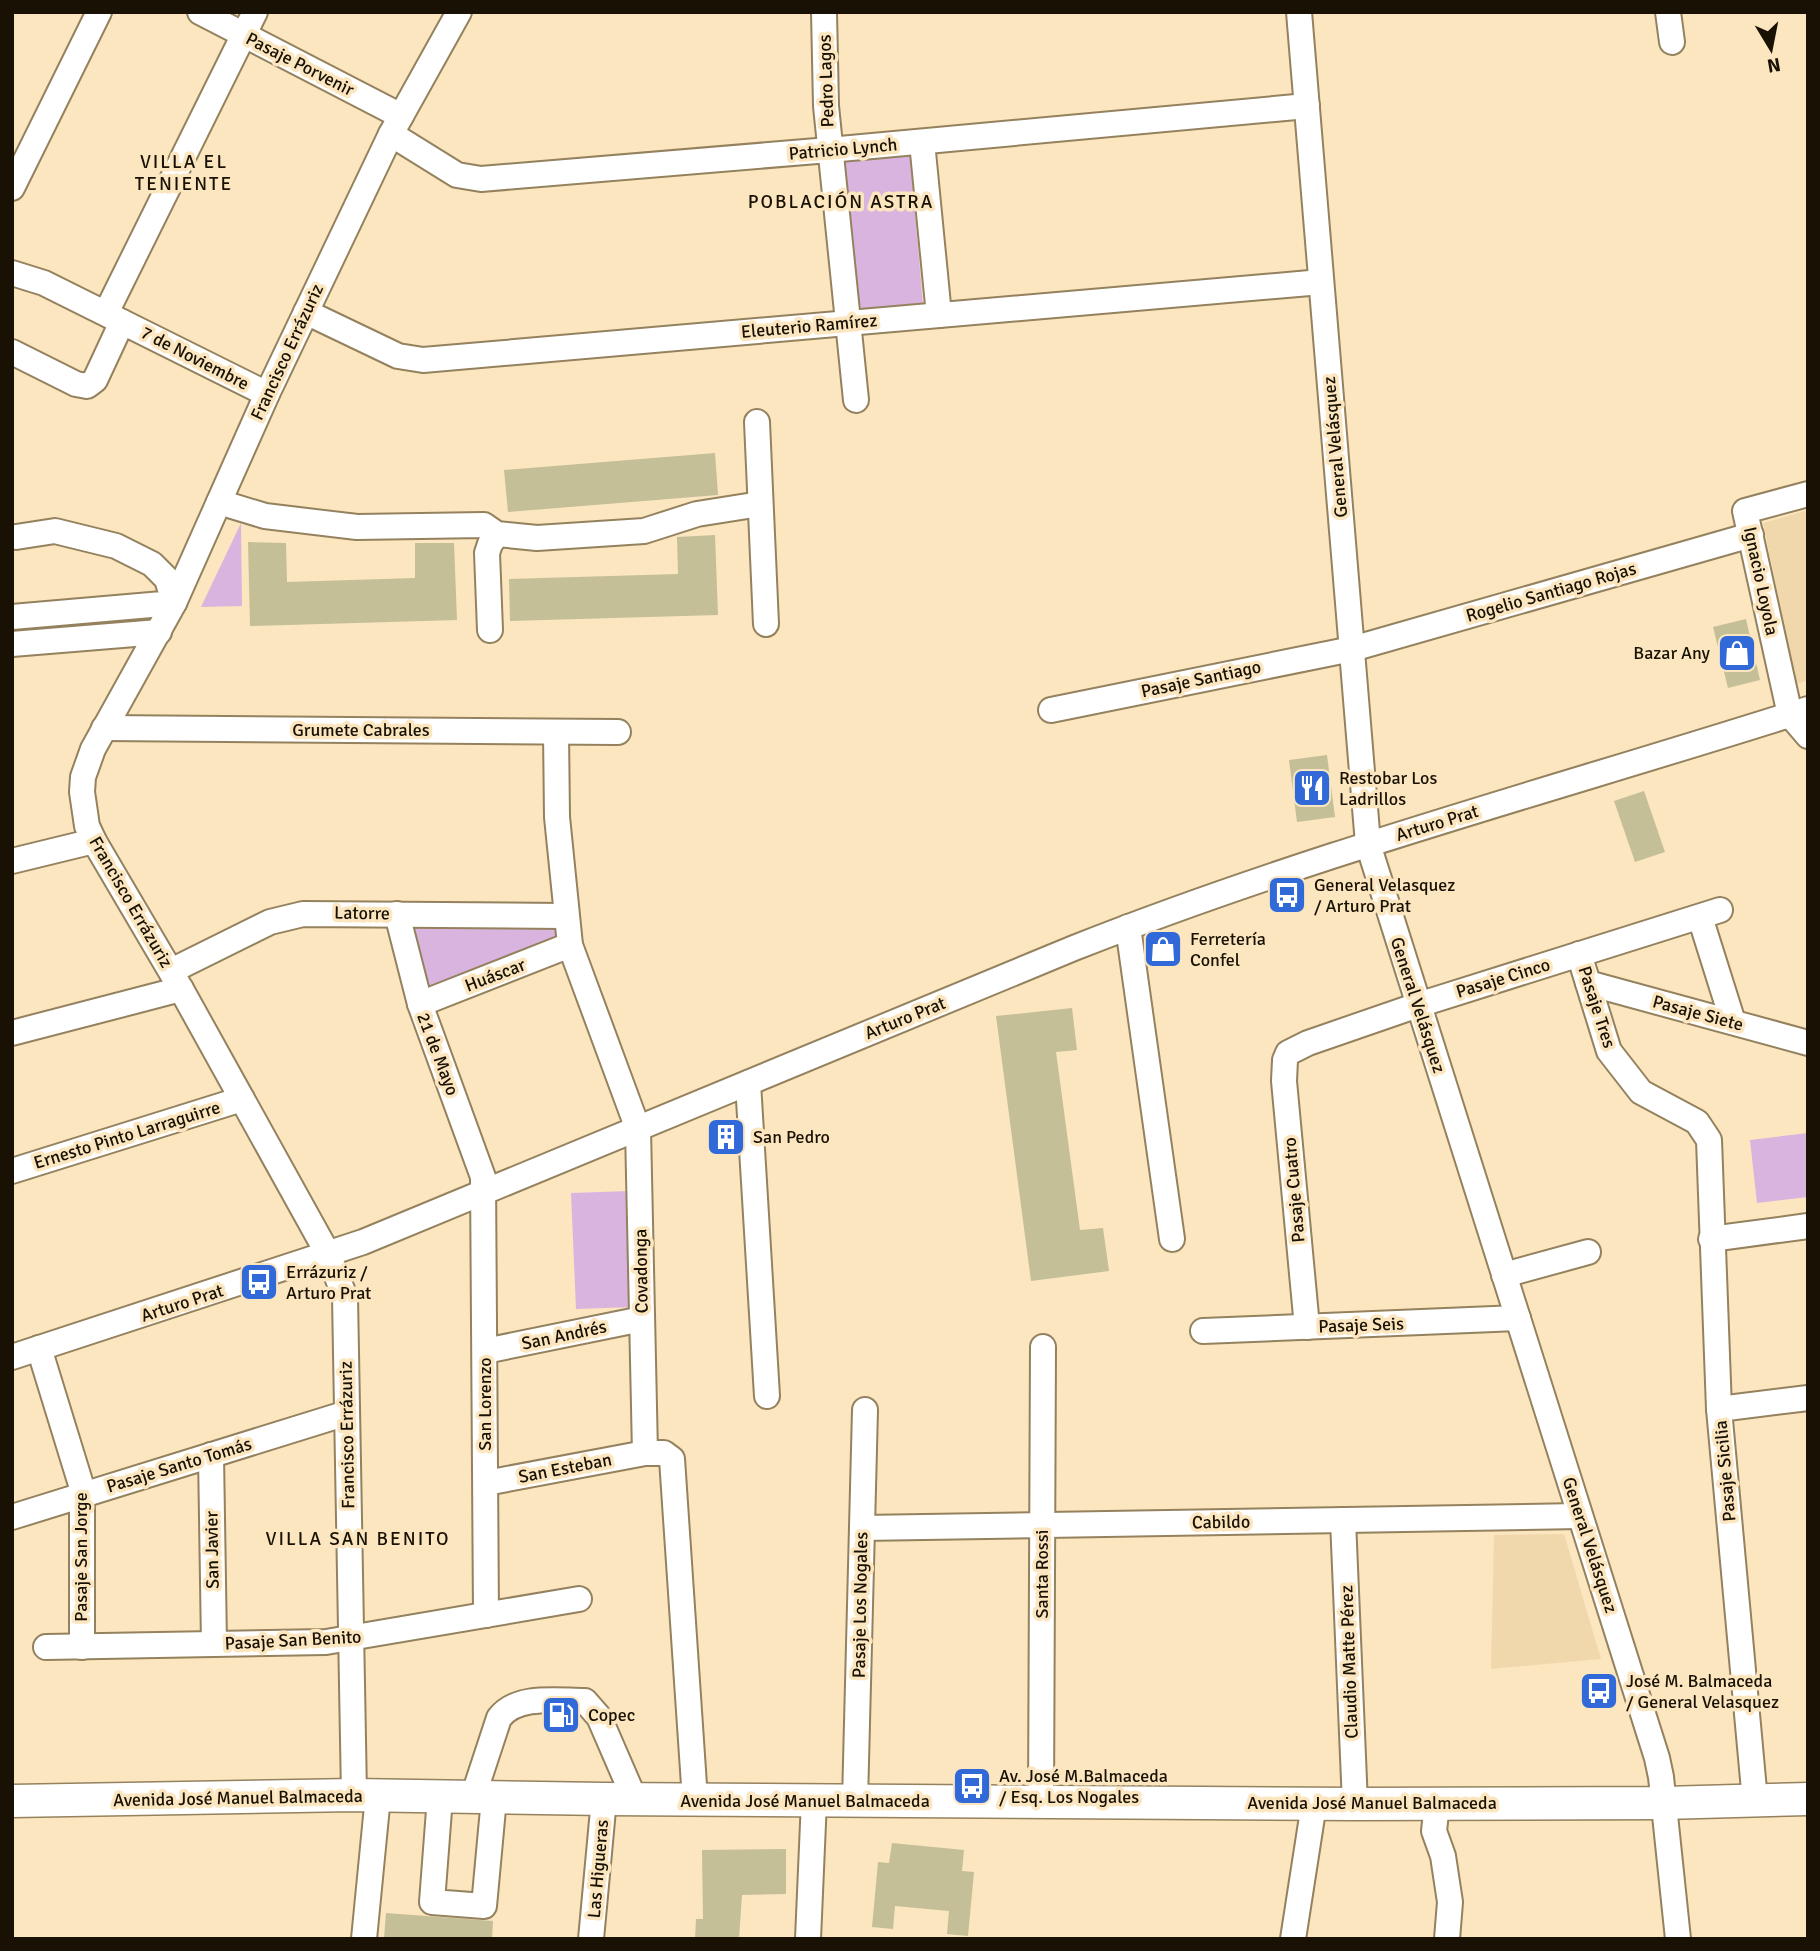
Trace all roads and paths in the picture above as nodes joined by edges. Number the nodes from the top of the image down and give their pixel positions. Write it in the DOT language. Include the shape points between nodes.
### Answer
graph roads {
  1 [pos="99,12"];
  2 [pos="200,12"];
  3 [pos="255,12"];
  4 [pos="460,12"];
  5 [pos="824,12"];
  6 [pos="1299,12"];
  7 [pos="1668,12"];
  8 [pos="244,35"];
  9 [pos="1672,42"];
  10 [pos="1307,106"];
  11 [pos="396,125"];
  12 [pos="922,142"];
  13 [pos="829,150"];
  14 [pos="12,188"];
  15 [pos="12,273"];
  16 [pos="1321,282"];
  17 [pos="306,312"];
  18 [pos="939,315"];
  19 [pos="114,318"];
  20 [pos="848,323"];
  21 [pos="12,352"];
  22 [pos="267,394"];
  23 [pos="856,400"];
  24 [pos="757,422"];
  25 [pos="1808,494"];
  26 [pos="219,502"];
  27 [pos="760,504"];
  28 [pos="497,534"];
  29 [pos="1751,535"];
  30 [pos="16,537"];
  31 [pos="174,603"];
  32 [pos="12,617"];
  33 [pos="766,624"];
  34 [pos="489,630"];
  35 [pos="159,632"];
  36 [pos="12,644"];
  37 [pos="1352,649"];
  38 [pos="1051,710"];
  39 [pos="1799,712"];
  40 [pos="104,728"];
  41 [pos="556,732"];
  42 [pos="618,732"];
  43 [pos="1808,736"];
  44 [pos="94,841"];
  45 [pos="1368,844"];
  46 [pos="12,861"];
  47 [pos="397,914"];
  48 [pos="565,916"];
  49 [pos="1128,927"];
  50 [pos="570,945"];
  51 [pos="1580,954"];
  52 [pos="176,980"];
  53 [pos="1588,983"];
  54 [pos="420,1004"];
  55 [pos="1418,1005"];
  56 [pos="1732,1023"];
  57 [pos="12,1033"];
  58 [pos="1808,1043"];
  59 [pos="1288,1053"];
  60 [pos="748,1083"];
  61 [pos="242,1099"];
  62 [pos="638,1129"];
  63 [pos="1709,1140"];
  64 [pos="12,1171"];
  65 [pos="485,1192"];
  66 [pos="1808,1226"];
  67 [pos="1172,1239"];
  68 [pos="1711,1239"];
  69 [pos="1588,1252"];
  70 [pos="328,1254"];
  71 [pos="1504,1275"];
  72 [pos="1518,1318"];
  73 [pos="642,1319"];
  74 [pos="1307,1327"];
  75 [pos="1203,1331"];
  76 [pos="1043,1347"];
  77 [pos="38,1348"];
  78 [pos="485,1351"];
  79 [pos="12,1357"];
  80 [pos="767,1396"];
  81 [pos="1808,1398"];
  82 [pos="1719,1409"];
  83 [pos="865,1410"];
  84 [pos="347,1413"];
  85 [pos="645,1453"];
  86 [pos="211,1455"];
  87 [pos="486,1483"];
  88 [pos="82,1495"];
  89 [pos="1580,1516"];
  90 [pos="12,1517"];
  91 [pos="1343,1520"];
  92 [pos="1042,1525"];
  93 [pos="862,1528"];
  94 [pos="579,1599"];
  95 [pos="486,1615"];
  96 [pos="351,1639"];
  97 [pos="214,1644"];
  98 [pos="46,1647"];
  99 [pos="82,1647"];
  100 [pos="366,1796"];
  101 [pos="440,1797"];
  102 [pos="484,1798"];
  103 [pos="1808,1799"];
  104 [pos="620,1800"];
  105 [pos="695,1800"];
  106 [pos="814,1800"];
  107 [pos="12,1801"];
  108 [pos="855,1801"];
  109 [pos="1755,1801"];
  110 [pos="1041,1802"];
  111 [pos="1664,1803"];
  112 [pos="1314,1804"];
  113 [pos="1355,1804"];
  114 [pos="1437,1804"];
  115 [pos="364,1939"];
  116 [pos="591,1939"];
  117 [pos="808,1939"];
  118 [pos="1293,1939"];
  119 [pos="1447,1939"];
  120 [pos="1678,1939"];
  1 -- 14 [label="street"];
  2 -- 8 [label="street, Pasaje Porvenir"];
  3 -- 8 [label="street"];
  4 -- 11 [label="street, Francisco Errázuriz"];
  5 -- 13 [label="street, Pedro Lagos"];
  6 -- 10 [label="street, General Velásquez"];
  7 -- 9 [label="street"];
  8 -- 11 [label="street, Pasaje Porvenir"];
  8 -- 19 [label="street"];
  10 -- 12 [label="street, Patricio Lynch"];
  10 -- 16 [label="street, General Velásquez"];
  11 -- 13 [label="street, Patricio Lynch" via="457,175 481,179"];
  11 -- 17 [label="street, Francisco Errázuriz"];
  12 -- 13 [label="street, Patricio Lynch"];
  12 -- 18 [label="street"];
  13 -- 20 [label="street, Pedro Lagos"];
  15 -- 19 [label="street, 7 de Noviembre" via="44,283"];
  16 -- 18 [label="street, Eleuterio Ramírez"];
  16 -- 37 [label="street, General Velásquez"];
  17 -- 20 [label="street, Eleuterio Ramírez" via="398,356 423,360"];
  17 -- 22 [label="street, Francisco Errázuriz"];
  18 -- 20 [label="street, Eleuterio Ramírez"];
  19 -- 21 [label="street, 7 de Noviembre" via="95,380 87,386"];
  19 -- 22 [label="street, 7 de Noviembre"];
  20 -- 23 [label="street, Pedro Lagos"];
  22 -- 26 [label="street, Francisco Errázuriz"];
  24 -- 27 [label="street"];
  25 -- 29 [label="street, Ignacio Loyola" via="1745,511"];
  26 -- 28 [label="street" via="296,520 357,527 484,525"];
  26 -- 31 [label="street, Francisco Errázuriz"];
  27 -- 28 [label="street" via="697,514 644,531 537,538"];
  27 -- 33 [label="street"];
  28 -- 34 [label="street" via="487,553"];
  29 -- 37 [label="street, Rogelio Santiago Rojas"];
  29 -- 39 [label="street, Ignacio Loyola"];
  30 -- 31 [label="street" via="55,531 116,546 152,564 167,579"];
  31 -- 32 [label="street"];
  31 -- 35 [label="street, Francisco Errázuriz"];
  35 -- 36 [label="street"];
  35 -- 40 [label="street, Francisco Errázuriz"];
  37 -- 38 [label="street, Pasaje Santiago"];
  37 -- 45 [label="street, General Velásquez"];
  39 -- 43 [label="street"];
  39 -- 45 [label="street, Arturo Prat"];
  40 -- 41 [label="street, Grumete Cabrales"];
  40 -- 44 [label="street, Francisco Errázuriz" via="87,762 82,792"];
  41 -- 42 [label="street, Grumete Cabrales"];
  41 -- 48 [label="street, Covadonga"];
  44 -- 46 [label="street"];
  44 -- 52 [label="street, Francisco Errázuriz"];
  45 -- 49 [label="street, Arturo Prat"];
  45 -- 55 [label="street, General Velásquez"];
  47 -- 48 [label="street, Latorre"];
  47 -- 52 [label="street, Latorre" via="292,915 270,922"];
  47 -- 54 [label="street, 21 de Mayo"];
  48 -- 50 [label="street, Covadonga"];
  49 -- 60 [label="street, Arturo Prat"];
  49 -- 67 [label="street"];
  50 -- 54 [label="street, Huáscar"];
  50 -- 62 [label="street, Covadonga"];
  51 -- 53 [label="street, Pasaje Tres"];
  51 -- 55 [label="street, Pasaje Cinco"];
  51 -- 56 [label="street, Pasaje Cinco" via="1710,914"];
  52 -- 57 [label="street, Latorre"];
  52 -- 61 [label="street, Francisco Errázuriz"];
  53 -- 56 [label="street, Pasaje Siete"];
  53 -- 63 [label="street, Pasaje Tres" via="1609,1051 1625,1072 1641,1092 1697,1122"];
  54 -- 65 [label="street, 21 de Mayo" via="479,1162"];
  55 -- 59 [label="street, Pasaje Cinco"];
  55 -- 71 [label="street, General Velásquez"];
  56 -- 58 [label="street, Pasaje Siete"];
  59 -- 74 [label="street, Pasaje Cuatro" via="1284,1081"];
  60 -- 62 [label="street, Arturo Prat"];
  60 -- 80 [label="street"];
  61 -- 64 [label="street, Ernesto Pinto Larraguirre"];
  61 -- 70 [label="street, Francisco Errázuriz"];
  62 -- 65 [label="street, Arturo Prat"];
  62 -- 73 [label="street, Covadonga"];
  63 -- 68 [label="street, Pasaje Sicilia"];
  65 -- 70 [label="street, Arturo Prat"];
  65 -- 78 [label="street, San Lorenzo"];
  66 -- 68 [label="street"];
  68 -- 82 [label="street, Pasaje Sicilia"];
  69 -- 71 [label="street"];
  70 -- 77 [label="street, Arturo Prat"];
  70 -- 84 [label="street, Francisco Errázuriz" via="345,1297"];
  71 -- 72 [label="street, General Velásquez"];
  72 -- 74 [label="street, Pasaje Seis"];
  72 -- 89 [label="street, General Velásquez"];
  73 -- 78 [label="street, San Andrés"];
  73 -- 85 [label="street, Covadonga"];
  74 -- 75 [label="street, Pasaje Seis"];
  76 -- 92 [label="street, Santa Rossi"];
  77 -- 79 [label="street, Arturo Prat"];
  77 -- 88 [label="street, Pasaje San Jorge"];
  78 -- 87 [label="street, San Lorenzo"];
  81 -- 82 [label="street"];
  82 -- 109 [label="street, Pasaje Sicilia"];
  83 -- 93 [label="street, Pasaje Los Nogales"];
  84 -- 86 [label="street, Pasaje Santo Tomás"];
  84 -- 96 [label="street, Francisco Errázuriz"];
  85 -- 87 [label="street, San Esteban"];
  85 -- 105 [label="street" via="664,1453 673,1465"];
  86 -- 88 [label="street, Pasaje Santo Tomás"];
  86 -- 97 [label="street, San Javier"];
  87 -- 95 [label="street, San Lorenzo"];
  88 -- 90 [label="street, Pasaje Santo Tomás"];
  88 -- 99 [label="street, Pasaje San Jorge"];
  89 -- 91 [label="street, Cabildo"];
  89 -- 111 [label="street, General Velásquez" via="1657,1758"];
  91 -- 92 [label="street, Cabildo"];
  91 -- 113 [label="street, Claudio Matte Pérez"];
  92 -- 93 [label="street, Cabildo"];
  92 -- 110 [label="street, Santa Rossi"];
  93 -- 108 [label="street, Pasaje Los Nogales"];
  94 -- 95 [label="street, Pasaje San Benito"];
  95 -- 96 [label="street, Pasaje San Benito"];
  96 -- 97 [label="street, Pasaje San Benito"];
  96 -- 100 [label="street, Francisco Errázuriz"];
  97 -- 99 [label="street, Pasaje San Benito"];
  98 -- 99 [label="street, Pasaje San Benito"];
  100 -- 101 [label="main road, Avenida José Manuel Balmaceda"];
  100 -- 107 [label="main road, Avenida José Manuel Balmaceda"];
  100 -- 115 [label="street, Francisco Errázuriz"];
  101 -- 102 [label="main road, Avenida José Manuel Balmaceda"];
  101 -- 102 [label="street" via="432,1902 484,1906"];
  102 -- 104 [label="main road, Avenida José Manuel Balmaceda"];
  102 -- 104 [label="street" via="499,1718 505,1710 528,1702 586,1701 599,1717"];
  103 -- 109 [label="main road, Avenida José Manuel Balmaceda"];
  104 -- 105 [label="main road, Avenida José Manuel Balmaceda"];
  104 -- 116 [label="street, Las Higueras"];
  105 -- 106 [label="main road, Avenida José Manuel Balmaceda"];
  106 -- 108 [label="main road, Avenida José Manuel Balmaceda"];
  106 -- 117 [label="street"];
  108 -- 110 [label="main road, Avenida José Manuel Balmaceda"];
  109 -- 111 [label="main road, Avenida José Manuel Balmaceda"];
  110 -- 112 [label="main road, Avenida José Manuel Balmaceda"];
  111 -- 114 [label="main road, Avenida José Manuel Balmaceda"];
  111 -- 120 [label="street, General Velásquez"];
  112 -- 113 [label="main road, Avenida José Manuel Balmaceda"];
  112 -- 118 [label="street"];
  113 -- 114 [label="main road, Avenida José Manuel Balmaceda"];
  114 -- 119 [label="street" via="1434,1831 1450,1902"];
}
